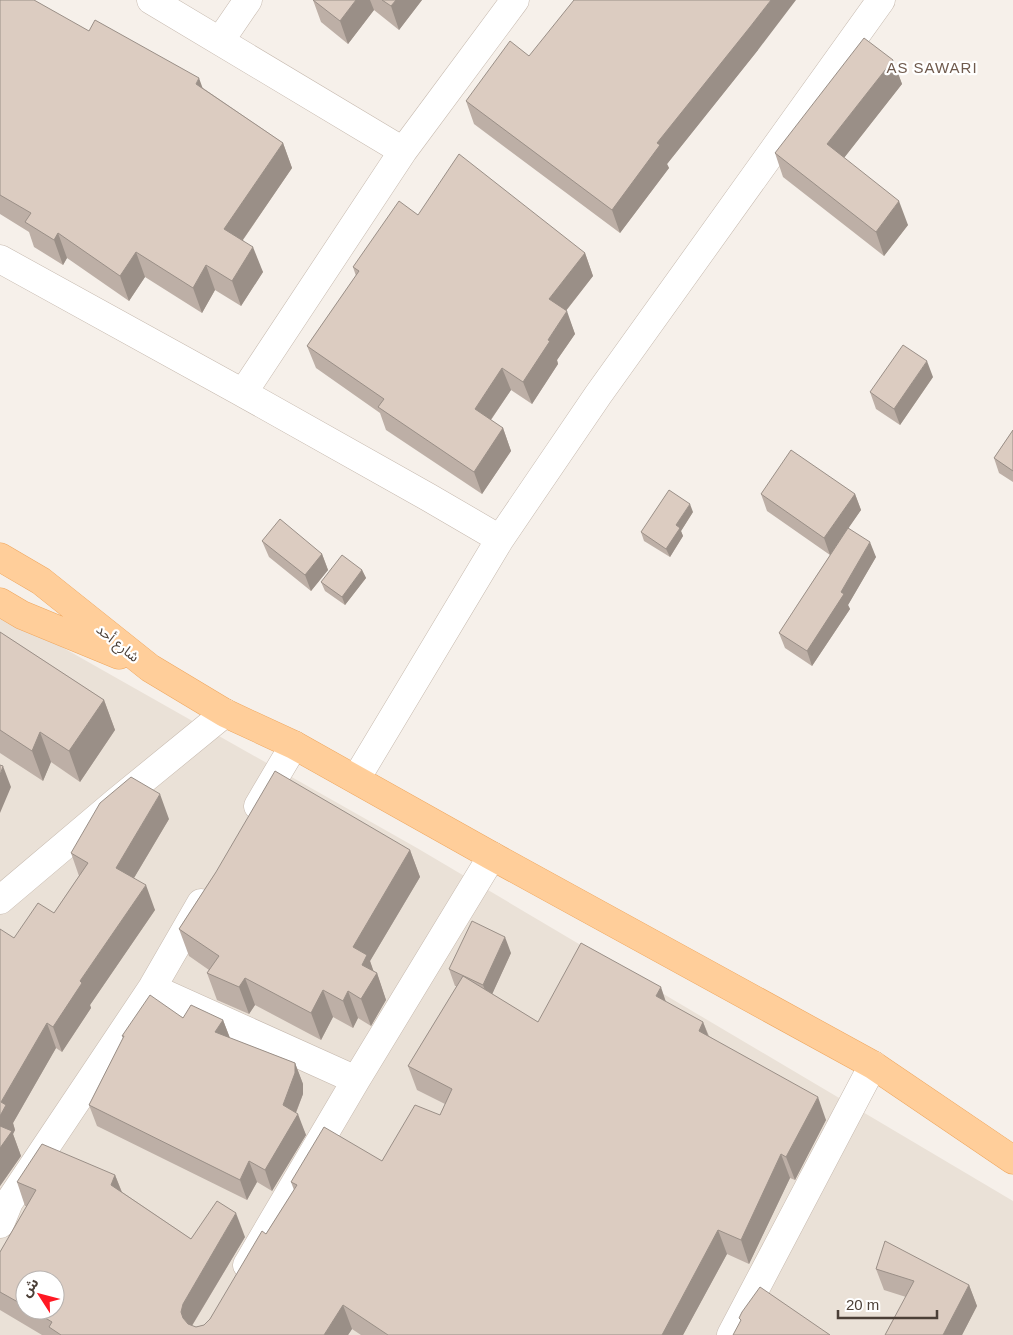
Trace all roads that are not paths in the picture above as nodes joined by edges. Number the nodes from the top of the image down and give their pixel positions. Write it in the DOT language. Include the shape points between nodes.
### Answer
graph roads {
  1 [pos="151,0"];
  2 [pos="248,0"];
  3 [pos="515,0"];
  4 [pos="881,0"];
  5 [pos="220,41"];
  6 [pos="403,151"];
  7 [pos="0,260"];
  8 [pos="243,393"];
  9 [pos="500,539"];
  10 [pos="0,558"];
  11 [pos="0,602"];
  12 [pos="150,668"];
  13 [pos="225,713"];
  14 [pos="294,745"];
  15 [pos="356,779"];
  16 [pos="245,828"];
  17 [pos="492,856"];
  18 [pos="216,879"];
  19 [pos="0,900"];
  20 [pos="152,988"];
  21 [pos="873,1065"];
  22 [pos="356,1080"];
  23 [pos="1013,1160"];
  24 [pos="0,1224"];
  25 [pos="235,1284"];
  26 [pos="731,1335"];
  1 -- 5 [label="street"];
  2 -- 5 [label="street"];
  3 -- 6 [label="street"];
  4 -- 9 [label="street" via="598,395"];
  5 -- 6 [label="street"];
  6 -- 8 [label="street"];
  7 -- 8 [label="street"];
  8 -- 9 [label="street"];
  9 -- 15 [label="street"];
  10 -- 12 [label="main road, شارع أحد" via="41,581"];
  11 -- 12 [label="main road, شارع أحد" via="22,615"];
  12 -- 13 [label="main road"];
  13 -- 14 [label="main road"];
  13 -- 19 [label="street"];
  14 -- 15 [label="main road"];
  14 -- 16 [label="street"];
  15 -- 17 [label="main road"];
  17 -- 21 [label="main road"];
  17 -- 22 [label="street"];
  18 -- 20 [label="street"];
  20 -- 22 [label="street"];
  20 -- 24 [label="street" via="9,1202"];
  21 -- 23 [label="main road"];
  21 -- 26 [label="street"];
  22 -- 25 [label="street"];
}
